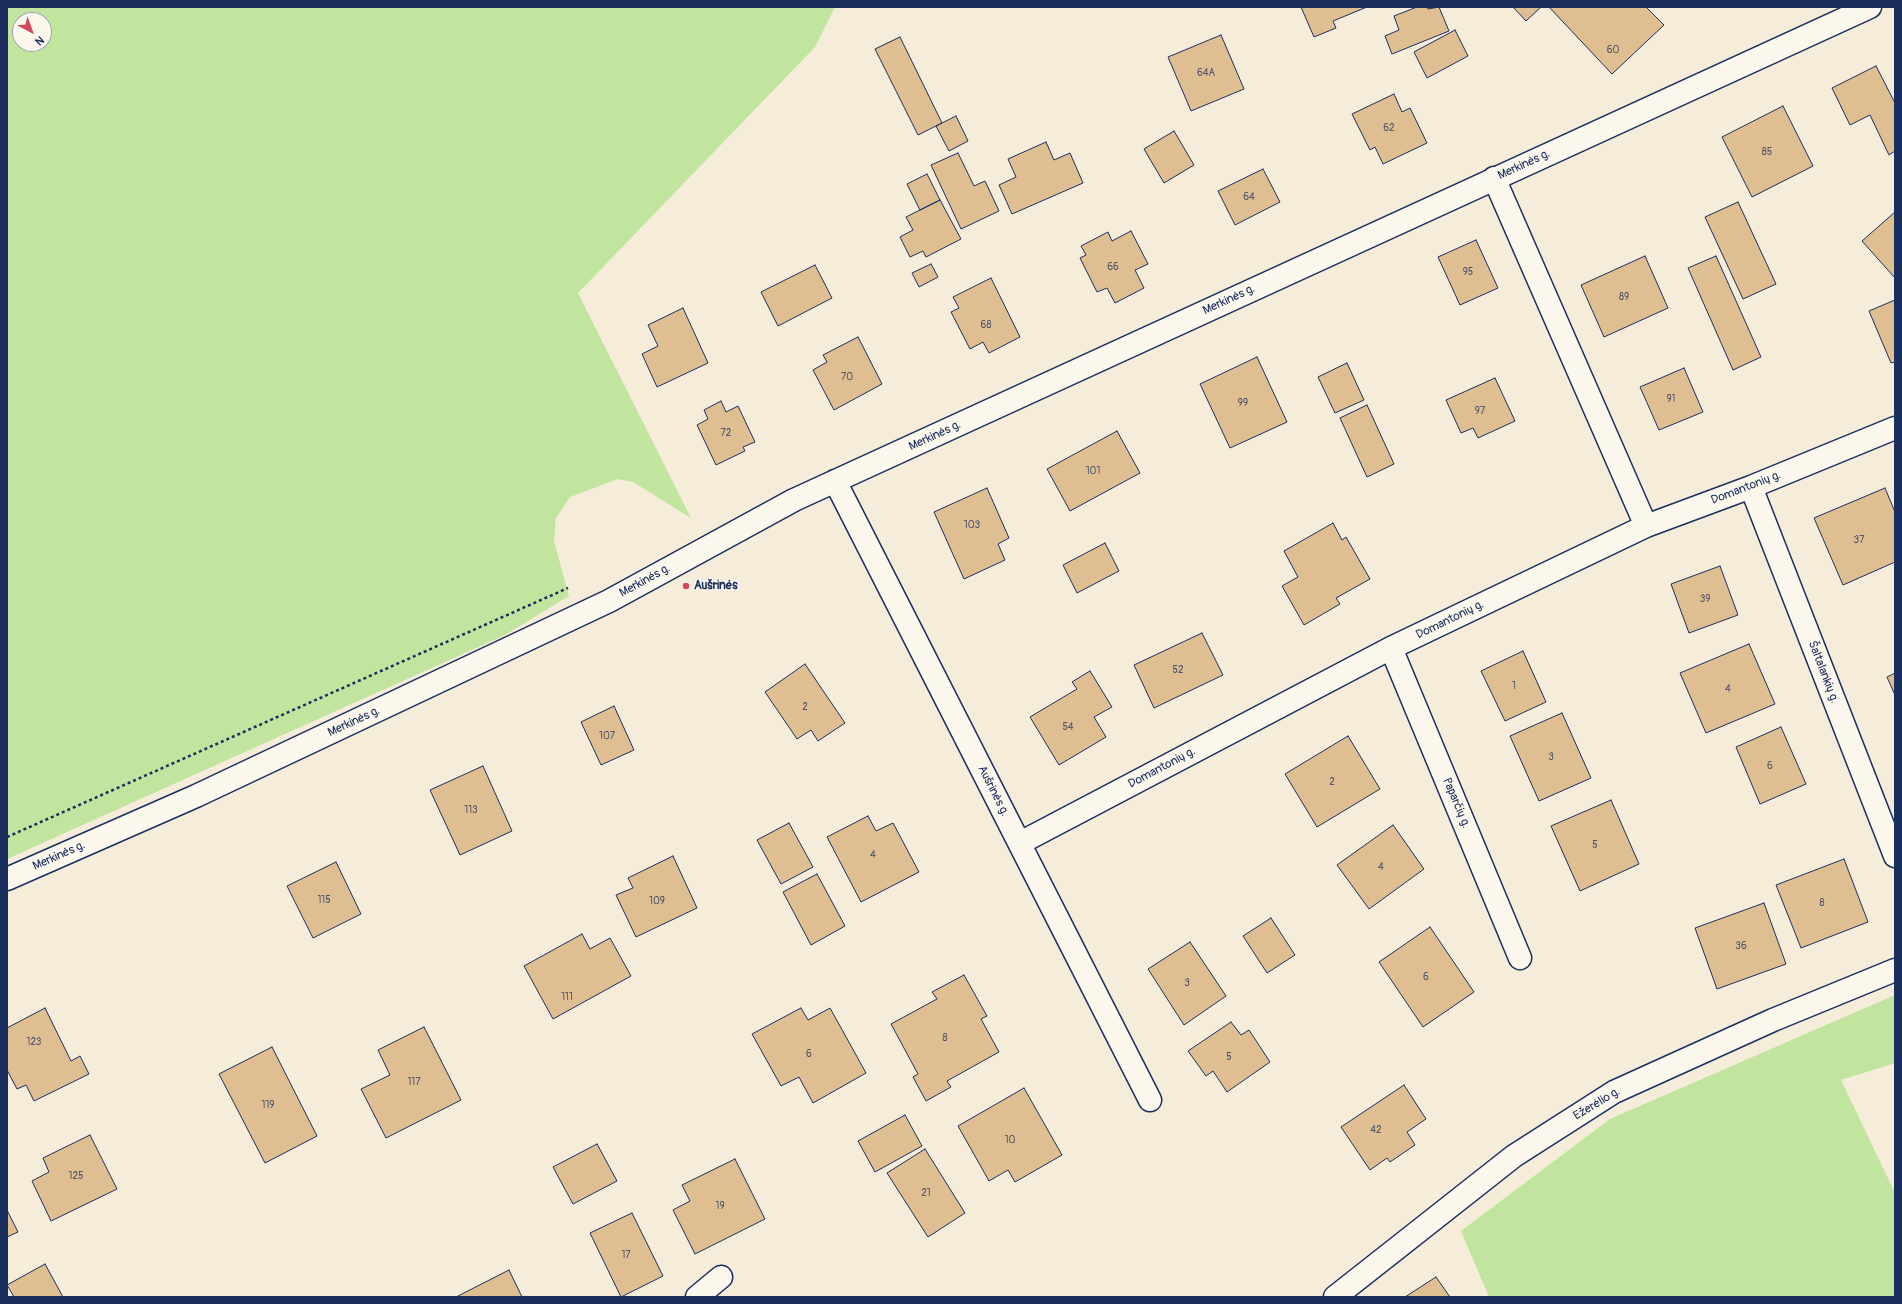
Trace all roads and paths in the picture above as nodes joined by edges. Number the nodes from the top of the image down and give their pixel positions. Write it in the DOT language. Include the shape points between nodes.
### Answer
graph roads {
  1 [pos="1870,7"];
  2 [pos="1494,178"];
  3 [pos="1895,428"];
  4 [pos="836,481"];
  5 [pos="1751,487"];
  6 [pos="1646,526"];
  7 [pos="569,587"];
  8 [pos="1391,648"];
  9 [pos="7,837"];
  10 [pos="1020,843"];
  11 [pos="1895,856"];
  12 [pos="7,879"];
  13 [pos="1520,958"];
  14 [pos="1895,970"];
  15 [pos="1150,1100"];
  16 [pos="722,1277"];
  17 [pos="697,1297"];
  18 [pos="1335,1297"];
  1 -- 2 [label="street, Merkinės g."];
  2 -- 4 [label="street, Merkinės g."];
  2 -- 6 [label="street"];
  3 -- 5 [label="street, Domantonių g."];
  4 -- 10 [label="street, Aušrinės g."];
  4 -- 12 [label="street, Merkinės g." via="794,500 609,601 196,796"];
  5 -- 6 [label="street, Domantonių g."];
  5 -- 11 [label="street, Šaltalankių g."];
  6 -- 8 [label="street, Domantonių g."];
  7 -- 9 [label="path"];
  8 -- 10 [label="street, Domantonių g."];
  8 -- 13 [label="street, Paparčių g."];
  10 -- 15 [label="street, Aušrinės g."];
  14 -- 18 [label="street, Ežerėlio g." via="1773,1020 1614,1092 1514,1156"];
  16 -- 17 [label="street"];
}
